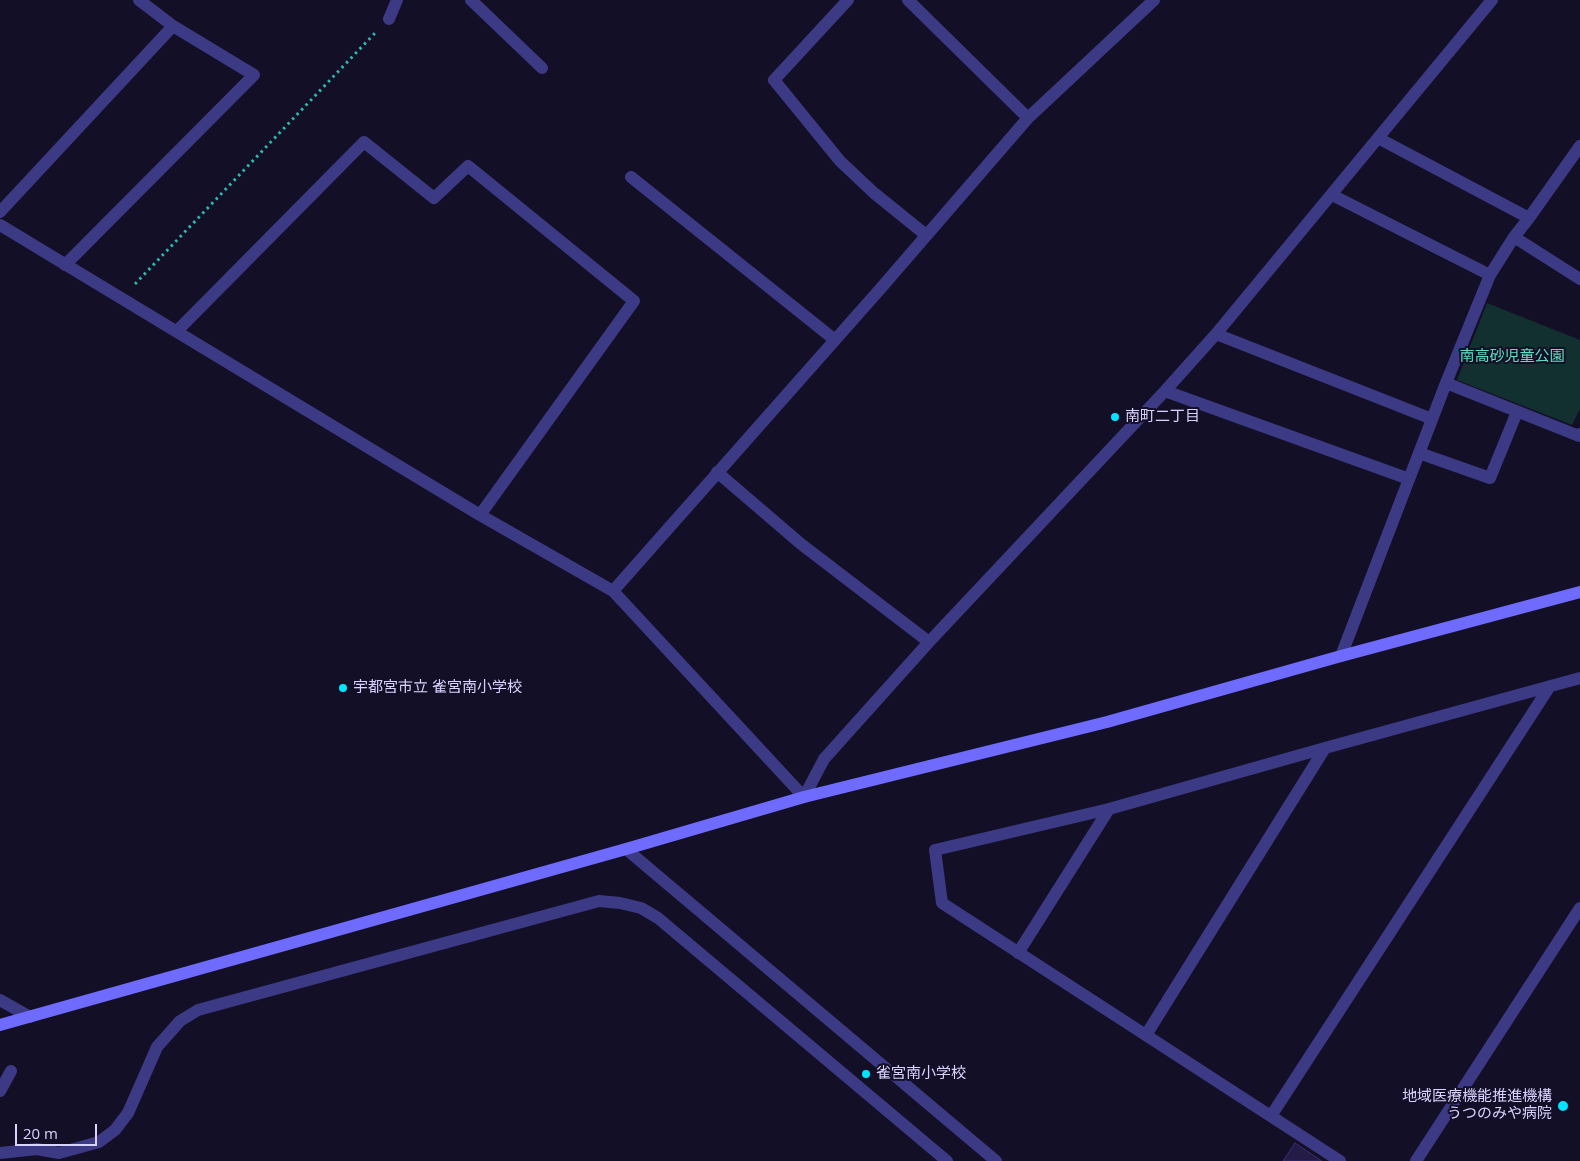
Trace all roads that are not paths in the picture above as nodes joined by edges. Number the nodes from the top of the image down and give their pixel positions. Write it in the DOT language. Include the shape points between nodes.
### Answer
graph roads {
  1 [pos="139,0"];
  2 [pos="397,0"];
  3 [pos="472,0"];
  4 [pos="848,0"];
  5 [pos="908,0"];
  6 [pos="1154,0"];
  7 [pos="1492,0"];
  8 [pos="388,19"];
  9 [pos="173,26"];
  10 [pos="542,68"];
  11 [pos="1028,118"];
  12 [pos="1378,138"];
  13 [pos="1580,146"];
  14 [pos="631,177"];
  15 [pos="1332,195"];
  16 [pos="0,212"];
  17 [pos="1530,218"];
  18 [pos="0,225"];
  19 [pos="926,235"];
  20 [pos="1514,237"];
  21 [pos="65,264"];
  22 [pos="1490,275"];
  23 [pos="1580,279"];
  24 [pos="177,331"];
  25 [pos="1216,334"];
  26 [pos="834,340"];
  27 [pos="1446,383"];
  28 [pos="1165,391"];
  29 [pos="1517,412"];
  30 [pos="1432,419"];
  31 [pos="1580,434"];
  32 [pos="1419,453"];
  33 [pos="717,472"];
  34 [pos="1409,479"];
  35 [pos="480,515"];
  36 [pos="613,591"];
  37 [pos="1580,592"];
  38 [pos="929,642"];
  39 [pos="1341,656"];
  40 [pos="1580,678"];
  41 [pos="1550,686"];
  42 [pos="1325,748"];
  43 [pos="804,797"];
  44 [pos="1110,810"];
  45 [pos="626,849"];
  46 [pos="1580,908"];
  47 [pos="1018,953"];
  48 [pos="0,1000"];
  49 [pos="30,1017"];
  50 [pos="0,1025"];
  51 [pos="1146,1035"];
  52 [pos="11,1071"];
  53 [pos="0,1091"];
  54 [pos="1271,1116"];
  55 [pos="0,1154"];
  56 [pos="947,1161"];
  57 [pos="996,1161"];
  58 [pos="1340,1161"];
  59 [pos="1416,1161"];
  1 -- 9 [label="street"];
  2 -- 8 [label="street"];
  3 -- 10 [label="street"];
  4 -- 19 [label="street" via="774,80 840,161"];
  5 -- 11 [label="street"];
  6 -- 11 [label="street"];
  7 -- 12 [label="street"];
  9 -- 16 [label="street"];
  9 -- 21 [label="street" via="254,75"];
  11 -- 19 [label="street"];
  12 -- 15 [label="street"];
  12 -- 17 [label="street"];
  13 -- 17 [label="street"];
  14 -- 26 [label="street"];
  15 -- 22 [label="street"];
  15 -- 25 [label="street"];
  17 -- 20 [label="street"];
  18 -- 21 [label="street"];
  19 -- 26 [label="street"];
  20 -- 22 [label="street"];
  20 -- 23 [label="street"];
  21 -- 24 [label="street"];
  22 -- 27 [label="street"];
  24 -- 35 [label="street"];
  24 -- 35 [label="street" via="364,142 434,198 468,166 634,301"];
  25 -- 28 [label="street"];
  25 -- 30 [label="street"];
  26 -- 33 [label="street"];
  27 -- 29 [label="street"];
  27 -- 30 [label="street"];
  28 -- 34 [label="street"];
  28 -- 38 [label="street"];
  29 -- 31 [label="street"];
  29 -- 32 [label="street" via="1490,478"];
  30 -- 32 [label="street"];
  32 -- 34 [label="street"];
  33 -- 36 [label="street"];
  33 -- 38 [label="street" via="802,544"];
  34 -- 39 [label="street"];
  35 -- 36 [label="street"];
  36 -- 43 [label="street"];
  37 -- 39 [label="street"];
  38 -- 43 [label="street" via="824,759"];
  39 -- 43 [label="street" via="1107,722"];
  40 -- 41 [label="street"];
  41 -- 42 [label="street"];
  41 -- 54 [label="street"];
  42 -- 44 [label="street"];
  42 -- 51 [label="street"];
  43 -- 45 [label="street"];
  44 -- 47 [label="street"];
  44 -- 47 [label="street" via="935,850 942,904"];
  45 -- 49 [label="street"];
  45 -- 57 [label="street"];
  46 -- 59 [label="street"];
  47 -- 51 [label="street"];
  48 -- 49 [label="street"];
  49 -- 50 [label="street"];
  51 -- 54 [label="street"];
  52 -- 53 [label="street"];
  54 -- 58 [label="street"];
  55 -- 56 [label="street" via="37,1149 59,1153 99,1142 115,1130 128,1113 157,1047 180,1020 198,1010 599,901 641,908 658,918"];
}
